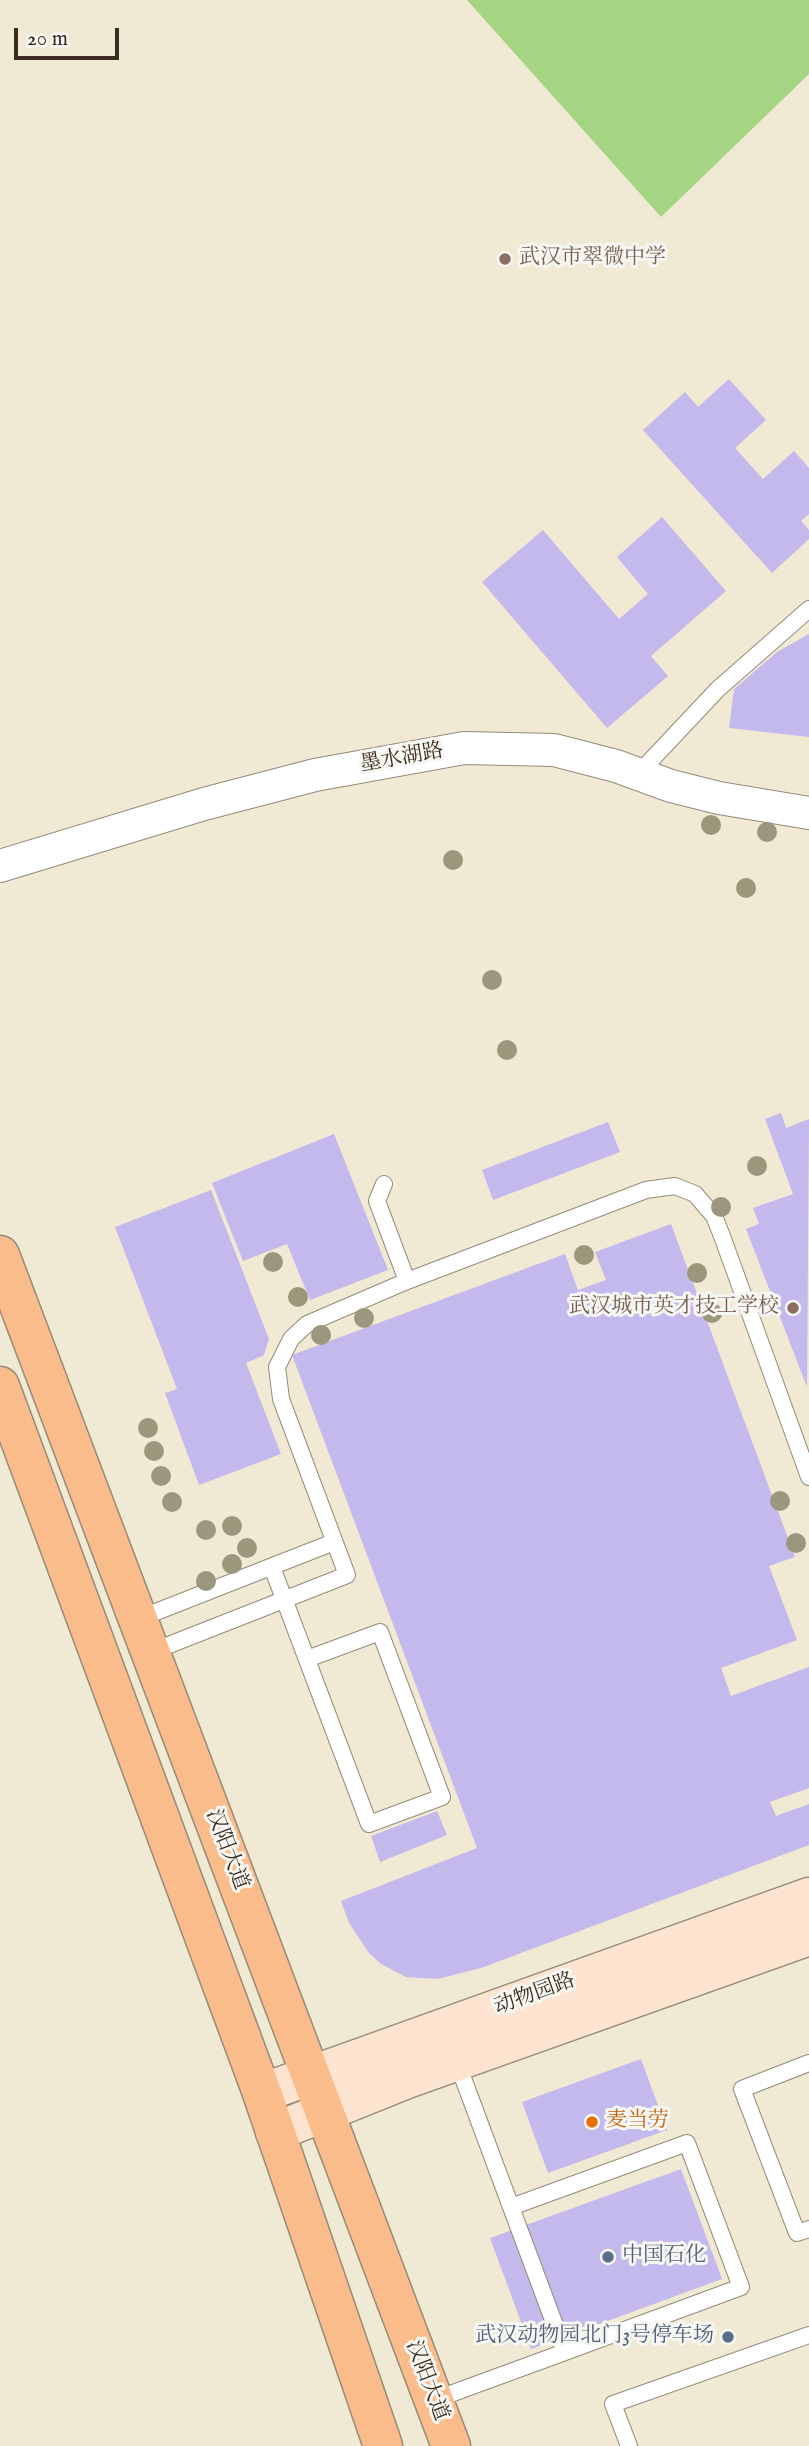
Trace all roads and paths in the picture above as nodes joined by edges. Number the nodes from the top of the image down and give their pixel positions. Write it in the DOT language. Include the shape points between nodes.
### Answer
graph roads {
  1 [pos="809,608"];
  2 [pos="638,774"];
  3 [pos="809,813"];
  4 [pos="0,866"];
  5 [pos="384,1184"];
  6 [pos="0,1255"];
  7 [pos="407,1281"];
  8 [pos="0,1386"];
  9 [pos="809,1477"];
  10 [pos="334,1542"];
  11 [pos="272,1567"];
  12 [pos="285,1600"];
  13 [pos="145,1635"];
  14 [pos="307,1659"];
  15 [pos="809,1896"];
  16 [pos="809,1936"];
  17 [pos="457,2062"];
  18 [pos="809,2063"];
  19 [pos="312,2075"];
  20 [pos="262,2092"];
  21 [pos="326,2111"];
  22 [pos="275,2132"];
  23 [pos="511,2207"];
  24 [pos="809,2229"];
  25 [pos="809,2335"];
  26 [pos="565,2352"];
  27 [pos="434,2400"];
  28 [pos="383,2446"];
  29 [pos="451,2446"];
  30 [pos="629,2446"];
  1 -- 2 [label="lane" via="718,689"];
  2 -- 3 [label="street, 墨水湖路" via="719,798"];
  2 -- 4 [label="street, 墨水湖路" via="554,750 464,748 303,778"];
  5 -- 7 [label="lane" via="377,1200"];
  6 -- 13 [label="main road, 汉阳大道"];
  7 -- 9 [label="lane" via="646,1190 685,1188 714,1216"];
  7 -- 10 [label="lane" via="307,1324 291,1339 277,1367 281,1399"];
  8 -- 20 [label="main road"];
  10 -- 11 [label="lane"];
  10 -- 12 [label="lane" via="347,1575"];
  11 -- 12 [label="lane"];
  11 -- 13 [label="lane"];
  12 -- 13 [label="lane"];
  12 -- 14 [label="lane"];
  13 -- 19 [label="main road, 汉阳大道"];
  14 -- 14 [label="lane" via="369,1825 442,1797 380,1632"];
  15 -- 19 [label="street, 动物园路"];
  16 -- 17 [label="street, 动物园路"];
  17 -- 21 [label="street, 动物园路"];
  17 -- 23 [label="lane"];
  18 -- 24 [label="lane" via="742,2089 797,2234"];
  19 -- 20 [label="street, 动物园路"];
  19 -- 21 [label="main road, 汉阳大道"];
  20 -- 22 [label="main road"];
  21 -- 22 [label="street, 动物园路"];
  21 -- 27 [label="main road, 汉阳大道"];
  22 -- 28 [label="main road"];
  23 -- 26 [label="lane"];
  23 -- 26 [label="lane" via="687,2143 741,2287"];
  25 -- 30 [label="lane" via="613,2404"];
  26 -- 27 [label="lane"];
  27 -- 29 [label="main road, 汉阳大道"];
}
